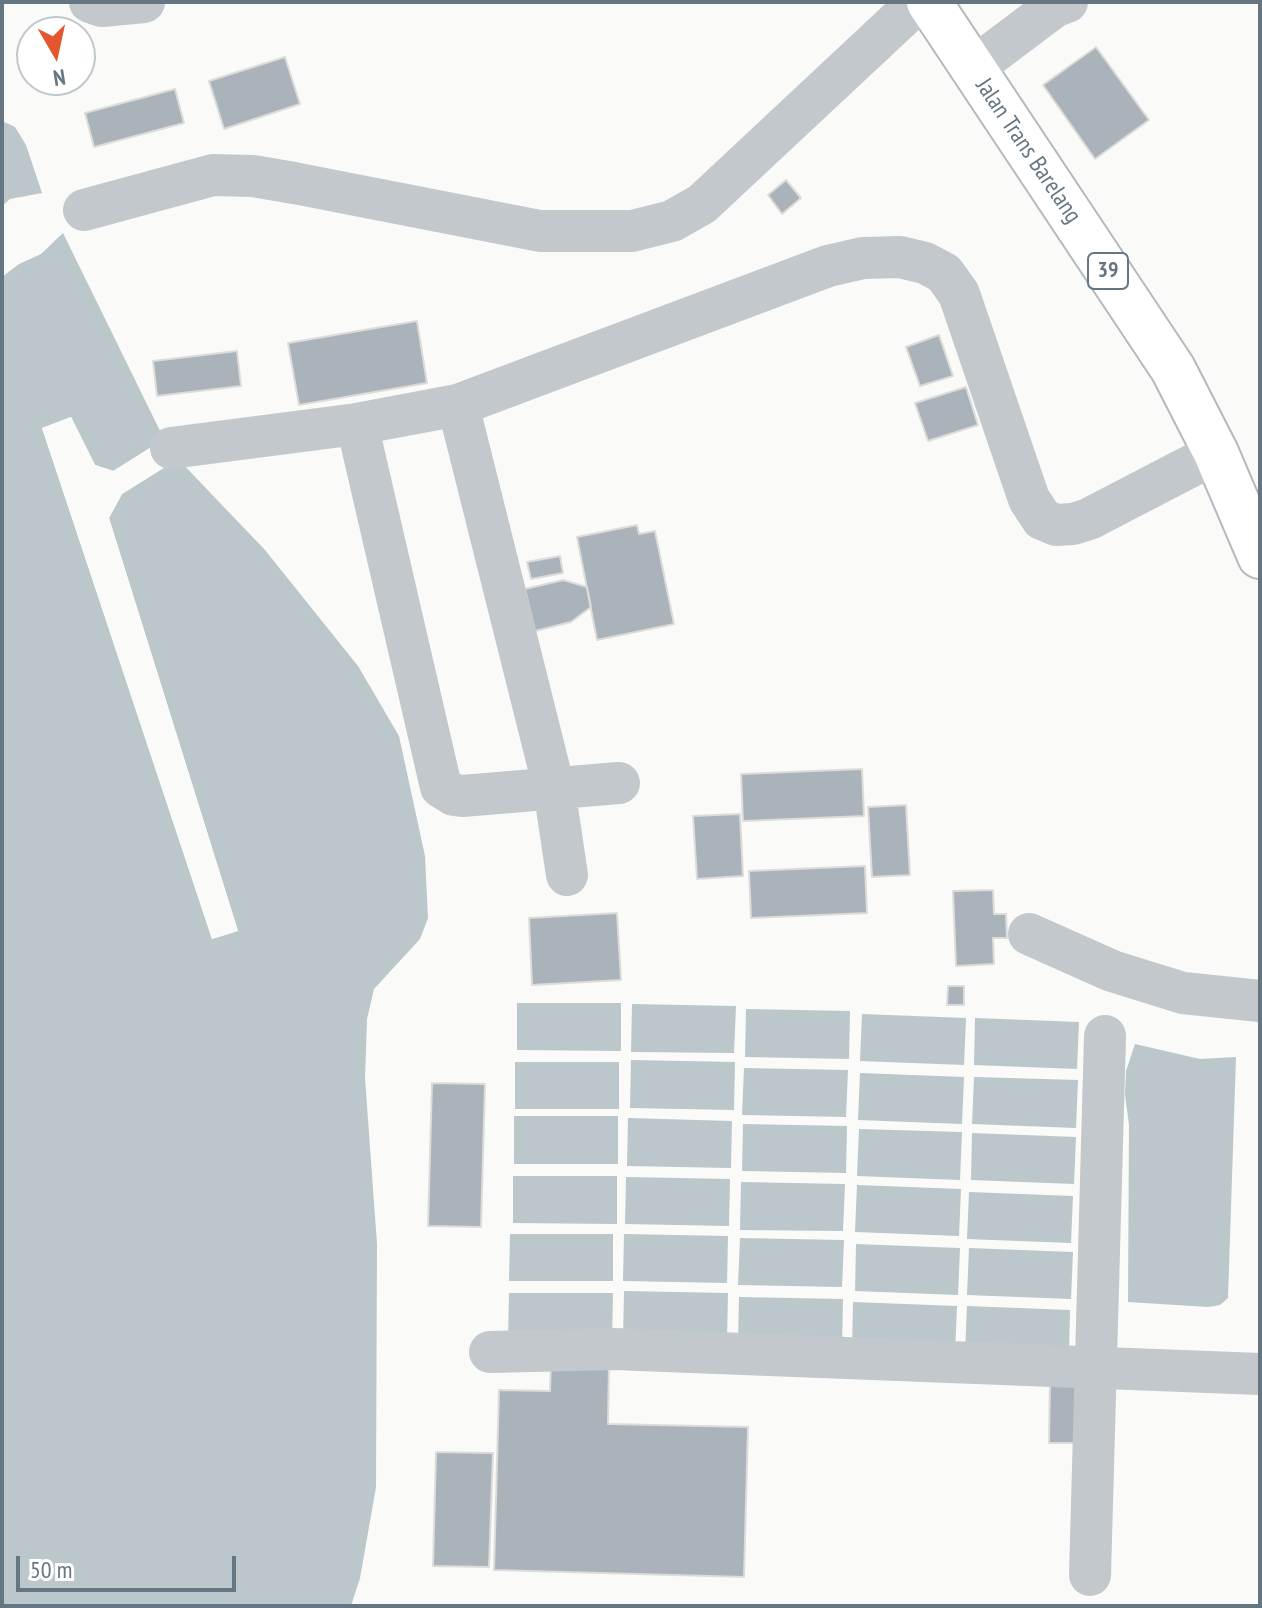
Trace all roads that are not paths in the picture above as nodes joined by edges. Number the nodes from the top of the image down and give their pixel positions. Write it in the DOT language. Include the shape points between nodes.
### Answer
graph roads {
  1 [pos="90,2"];
  2 [pos="144,2"];
  3 [pos="918,2"];
  4 [pos="929,2"];
  5 [pos="1067,2"];
  6 [pos="973,68"];
  7 [pos="84,210"];
  8 [pos="458,405"];
  9 [pos="357,424"];
  10 [pos="171,448"];
  11 [pos="1216,453"];
  12 [pos="1259,552"];
  13 [pos="619,783"];
  14 [pos="554,788"];
  15 [pos="567,875"];
  16 [pos="1029,934"];
  17 [pos="1260,1001"];
  18 [pos="1105,1036"];
  19 [pos="490,1352"];
  20 [pos="1097,1368"];
  21 [pos="1260,1374"];
  22 [pos="1090,1575"];
  1 -- 2 [label="lane"];
  3 -- 7 [label="lane" via="702,204 672,221 632,231 540,231 253,176 213,175"];
  4 -- 6 [label="highway, Jalan Trans Barelang / 39"];
  5 -- 6 [label="lane"];
  6 -- 11 [label="highway, Jalan Trans Barelang / 39" via="1173,369"];
  8 -- 9 [label="lane"];
  8 -- 11 [label="lane" via="828,266 900,257 944,273 959,294 1029,499 1042,519 1056,525 1089,519"];
  8 -- 14 [label="lane"];
  9 -- 10 [label="lane"];
  9 -- 14 [label="lane" via="441,787 462,796"];
  11 -- 12 [label="highway, Jalan Trans Barelang / 39"];
  13 -- 14 [label="lane"];
  14 -- 15 [label="lane"];
  16 -- 17 [label="lane" via="1112,971 1183,993"];
  18 -- 20 [label="lane"];
  19 -- 20 [label="lane" via="614,1349"];
  20 -- 21 [label="lane"];
  20 -- 22 [label="lane"];
}
